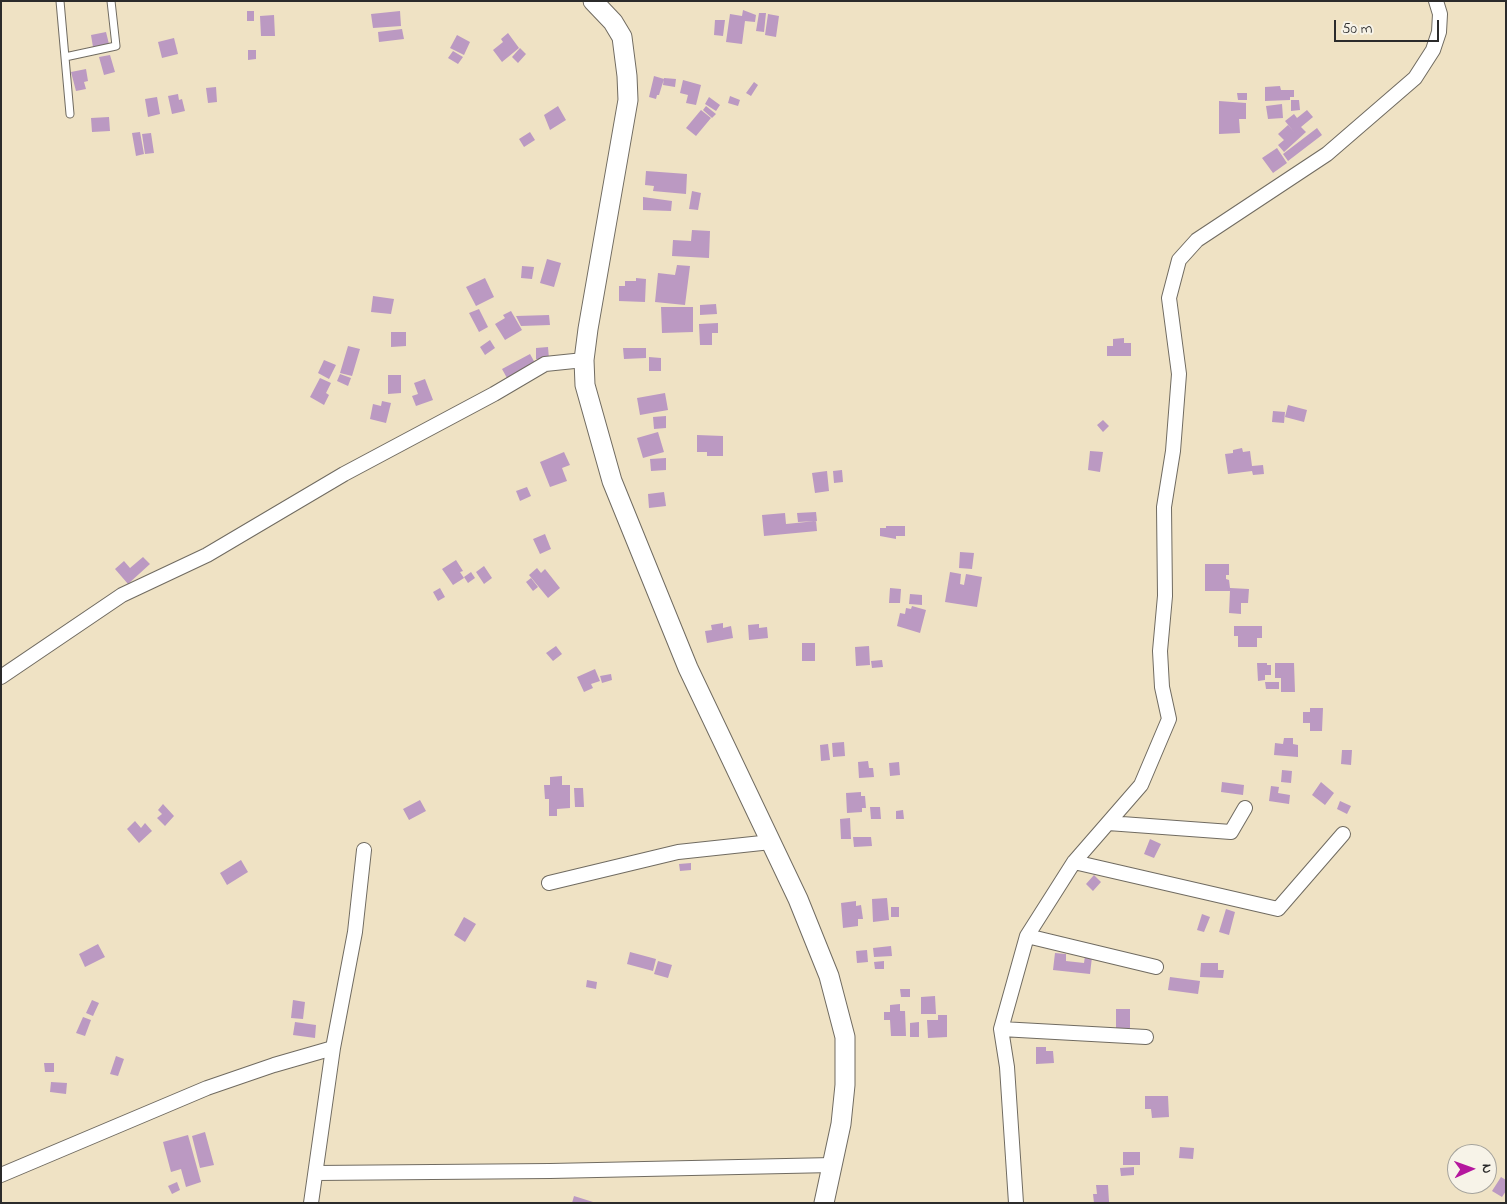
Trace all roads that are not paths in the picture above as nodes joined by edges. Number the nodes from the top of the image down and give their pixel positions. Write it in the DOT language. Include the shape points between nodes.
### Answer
graph roads {
  1 [pos="60,1"];
  2 [pos="111,1"];
  3 [pos="594,1"];
  4 [pos="1436,1"];
  5 [pos="65,57"];
  6 [pos="70,114"];
  7 [pos="584,360"];
  8 [pos="1,677"];
  9 [pos="1245,808"];
  10 [pos="1108,823"];
  11 [pos="1343,834"];
  12 [pos="771,842"];
  13 [pos="364,850"];
  14 [pos="1074,862"];
  15 [pos="549,883"];
  16 [pos="1027,936"];
  17 [pos="1156,968"];
  18 [pos="1001,1029"];
  19 [pos="1146,1037"];
  20 [pos="333,1048"];
  21 [pos="833,1165"];
  22 [pos="316,1173"];
  23 [pos="1,1175"];
  24 [pos="311,1203"];
  25 [pos="824,1203"];
  26 [pos="1016,1203"];
  1 -- 5 [label="lane"];
  2 -- 5 [label="lane" via="116,46"];
  3 -- 7 [label="street" via="622,37 628,100"];
  4 -- 10 [label="street" via="1440,14 1439,32 1433,50 1415,78 1327,154 1197,240 1179,260 1169,298 1179,374 1173,451 1164,507 1165,596 1160,651 1162,687 1169,719 1141,785"];
  5 -- 6 [label="lane"];
  7 -- 8 [label="street" via="545,364 353,469 207,555 122,595"];
  7 -- 12 [label="street" via="585,385 612,481 688,668"];
  9 -- 10 [label="street" via="1231,832"];
  10 -- 14 [label="street"];
  11 -- 14 [label="street" via="1278,909"];
  12 -- 15 [label="street" via="678,852"];
  12 -- 21 [label="street" via="829,976 844,1038 841,1124"];
  13 -- 20 [label="street" via="356,932"];
  14 -- 16 [label="street"];
  16 -- 17 [label="street"];
  16 -- 18 [label="street"];
  18 -- 19 [label="street"];
  18 -- 26 [label="street" via="1007,1067"];
  20 -- 22 [label="street"];
  20 -- 23 [label="street" via="207,1088"];
  21 -- 22 [label="street"];
  21 -- 25 [label="street"];
  22 -- 24 [label="street"];
}
